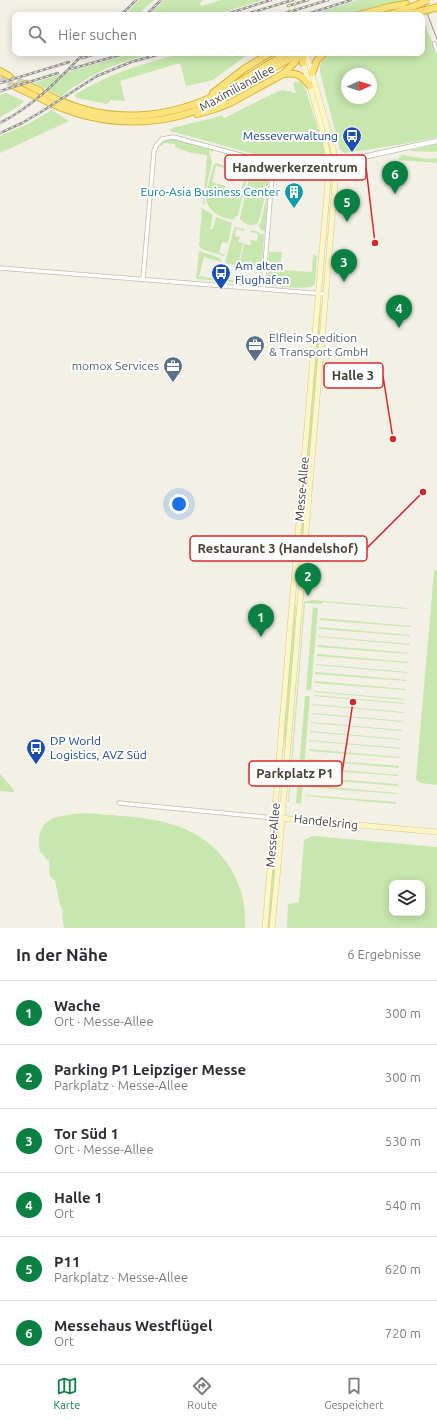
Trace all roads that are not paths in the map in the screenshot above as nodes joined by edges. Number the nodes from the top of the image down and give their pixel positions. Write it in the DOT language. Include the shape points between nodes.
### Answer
graph roads {
  1 [pos="425,1"];
  2 [pos="434,8"];
  3 [pos="407,11"];
  4 [pos="369,12"];
  5 [pos="434,44"];
  6 [pos="437,52"];
  7 [pos="265,56"];
  8 [pos="284,56"];
  9 [pos="294,56"];
  10 [pos="300,56"];
  11 [pos="303,56"];
  12 [pos="321,56"];
  13 [pos="306,62"];
  14 [pos="276,63"];
  15 [pos="0,71"];
  16 [pos="312,73"];
  17 [pos="283,74"];
  18 [pos="9,76"];
  19 [pos="26,84"];
  20 [pos="310,86"];
  21 [pos="16,87"];
  22 [pos="40,95"];
  23 [pos="202,101"];
  24 [pos="56,102"];
  25 [pos="186,114"];
  26 [pos="437,141"];
  27 [pos="330,162"];
  28 [pos="336,162"];
  29 [pos="0,268"];
  30 [pos="143,279"];
  31 [pos="263,289"];
  32 [pos="319,294"];
  33 [pos="325,294"];
  34 [pos="119,803"];
  35 [pos="275,818"];
  36 [pos="282,818"];
  37 [pos="437,832"];
  38 [pos="265,928"];
  39 [pos="272,928"];
  1 -- 3 [label="highway"];
  2 -- 3 [label="highway, bridge"];
  3 -- 4 [label="highway"];
  5 -- 6 [label="street"];
  7 -- 23 [label="highway" via="244,68"];
  8 -- 14 [label="highway"];
  9 -- 14 [label="highway, Maximilianallee"];
  10 -- 17 [label="highway"];
  11 -- 13 [label="highway"];
  12 -- 16 [label="highway"];
  13 -- 16 [label="main road, Messe-Allee"];
  13 -- 20 [label="main road, Messe-Allee"];
  14 -- 23 [label="highway"];
  14 -- 25 [label="highway, Maximilianallee" via="209,105"];
  15 -- 18 [label="highway"];
  16 -- 28 [label="main road, Messe-Allee"];
  17 -- 20 [label="highway" via="298,74"];
  17 -- 25 [label="highway" via="230,103 195,114"];
  19 -- 22 [label="highway"];
  20 -- 27 [label="main road, Messe-Allee"];
  21 -- 22 [label="highway, Maximilianallee"];
  22 -- 24 [label="highway, Maximilianallee"];
  23 -- 24 [label="highway" via="174,111 137,116 110,115"];
  24 -- 25 [label="highway, Maximilianallee" via="81,115 113,121 144,121"];
  26 -- 28 [label="street"];
  27 -- 28 [label="street"];
  27 -- 32 [label="main road, Messe-Allee"];
  28 -- 33 [label="main road, Messe-Allee"];
  29 -- 30 [label="street"];
  30 -- 31 [label="street"];
  30 -- 31 [label="street" via="154,151 162,139 173,137 259,160 270,168 272,176"];
  31 -- 32 [label="street"];
  32 -- 33 [label="street"];
  32 -- 35 [label="main road, Messe-Allee"];
  33 -- 36 [label="main road, Messe-Allee"];
  34 -- 35 [label="street, Handelsring"];
  35 -- 36 [label="main road, Handelsring"];
  35 -- 38 [label="main road, Messe-Allee"];
  36 -- 37 [label="main road, Handelsring"];
  36 -- 39 [label="main road, Messe-Allee"];
}
